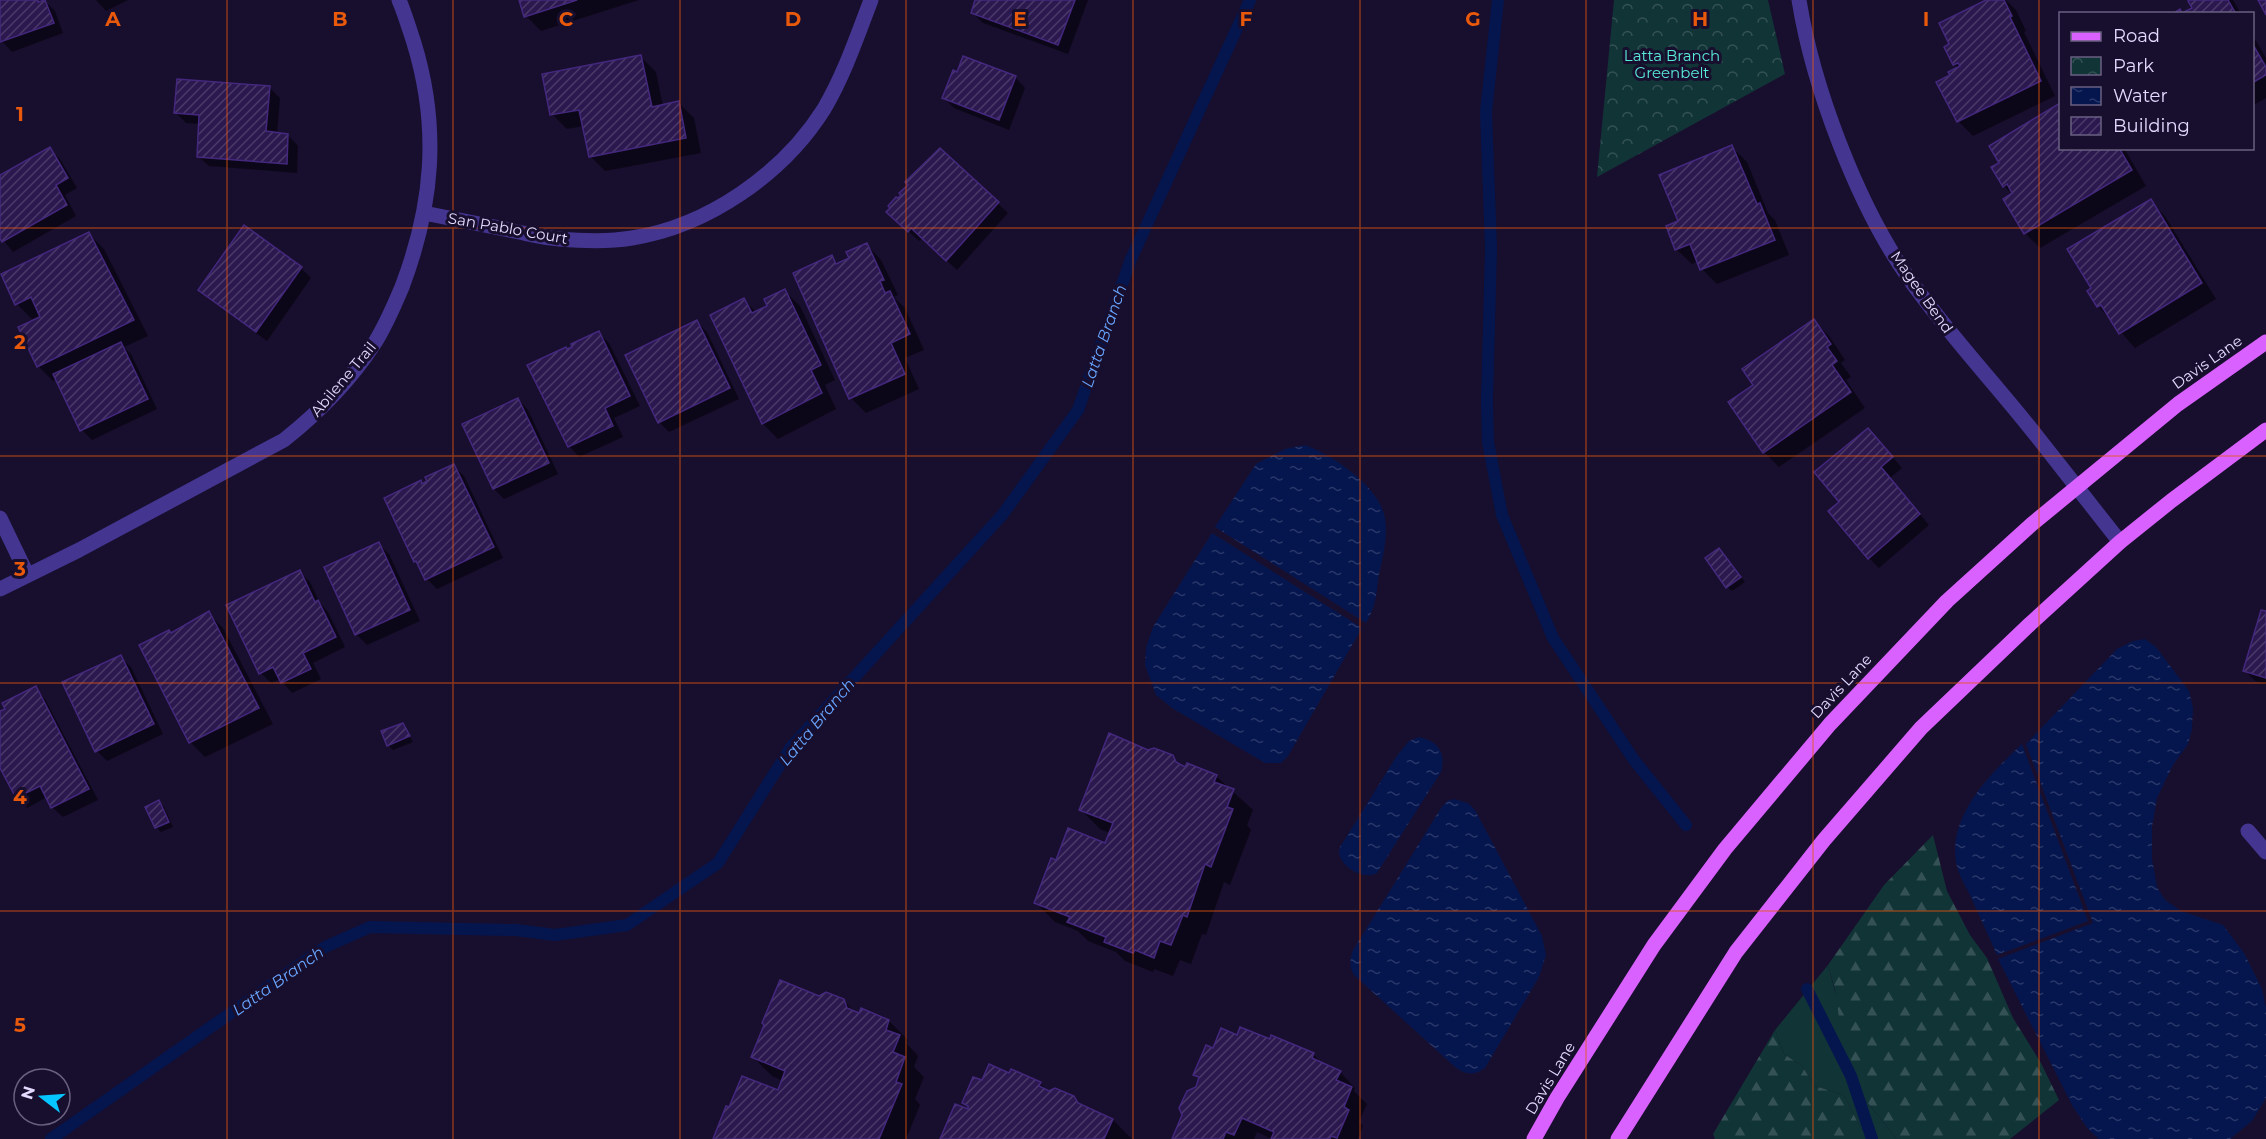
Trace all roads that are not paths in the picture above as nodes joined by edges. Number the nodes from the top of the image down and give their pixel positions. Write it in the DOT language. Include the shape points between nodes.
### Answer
graph roads {
  1 [pos="399,0"];
  2 [pos="871,0"];
  3 [pos="1799,0"];
  4 [pos="424,213"];
  5 [pos="2266,342"];
  6 [pos="2266,430"];
  7 [pos="2077,489"];
  8 [pos="0,518"];
  9 [pos="2120,542"];
  10 [pos="27,574"];
  11 [pos="0,589"];
  12 [pos="2248,831"];
  13 [pos="2266,852"];
  14 [pos="1534,1139"];
  15 [pos="1618,1139"];
  1 -- 4 [label="street, Abilene Trail" via="429,102 431,149"];
  2 -- 4 [label="street, San Pablo Court" via="839,80 806,133 769,171 700,216 633,238 585,240 556,239"];
  3 -- 7 [label="street, Magee Bend" via="1824,98 1872,216 1907,275"];
  4 -- 10 [label="street, Abilene Trail" via="413,258 374,344 311,419 284,440"];
  5 -- 7 [label="main road, Davis Lane" via="2178,404"];
  6 -- 9 [label="main road"];
  7 -- 9 [label="street, Magee Bend"];
  7 -- 14 [label="main road, Davis Lane" via="1947,601 1830,724 1725,849 1654,945"];
  8 -- 10 [label="street"];
  9 -- 15 [label="main road" via="1921,728 1824,840 1736,952"];
  10 -- 11 [label="street, Abilene Trail"];
  12 -- 13 [label="street"];
}
